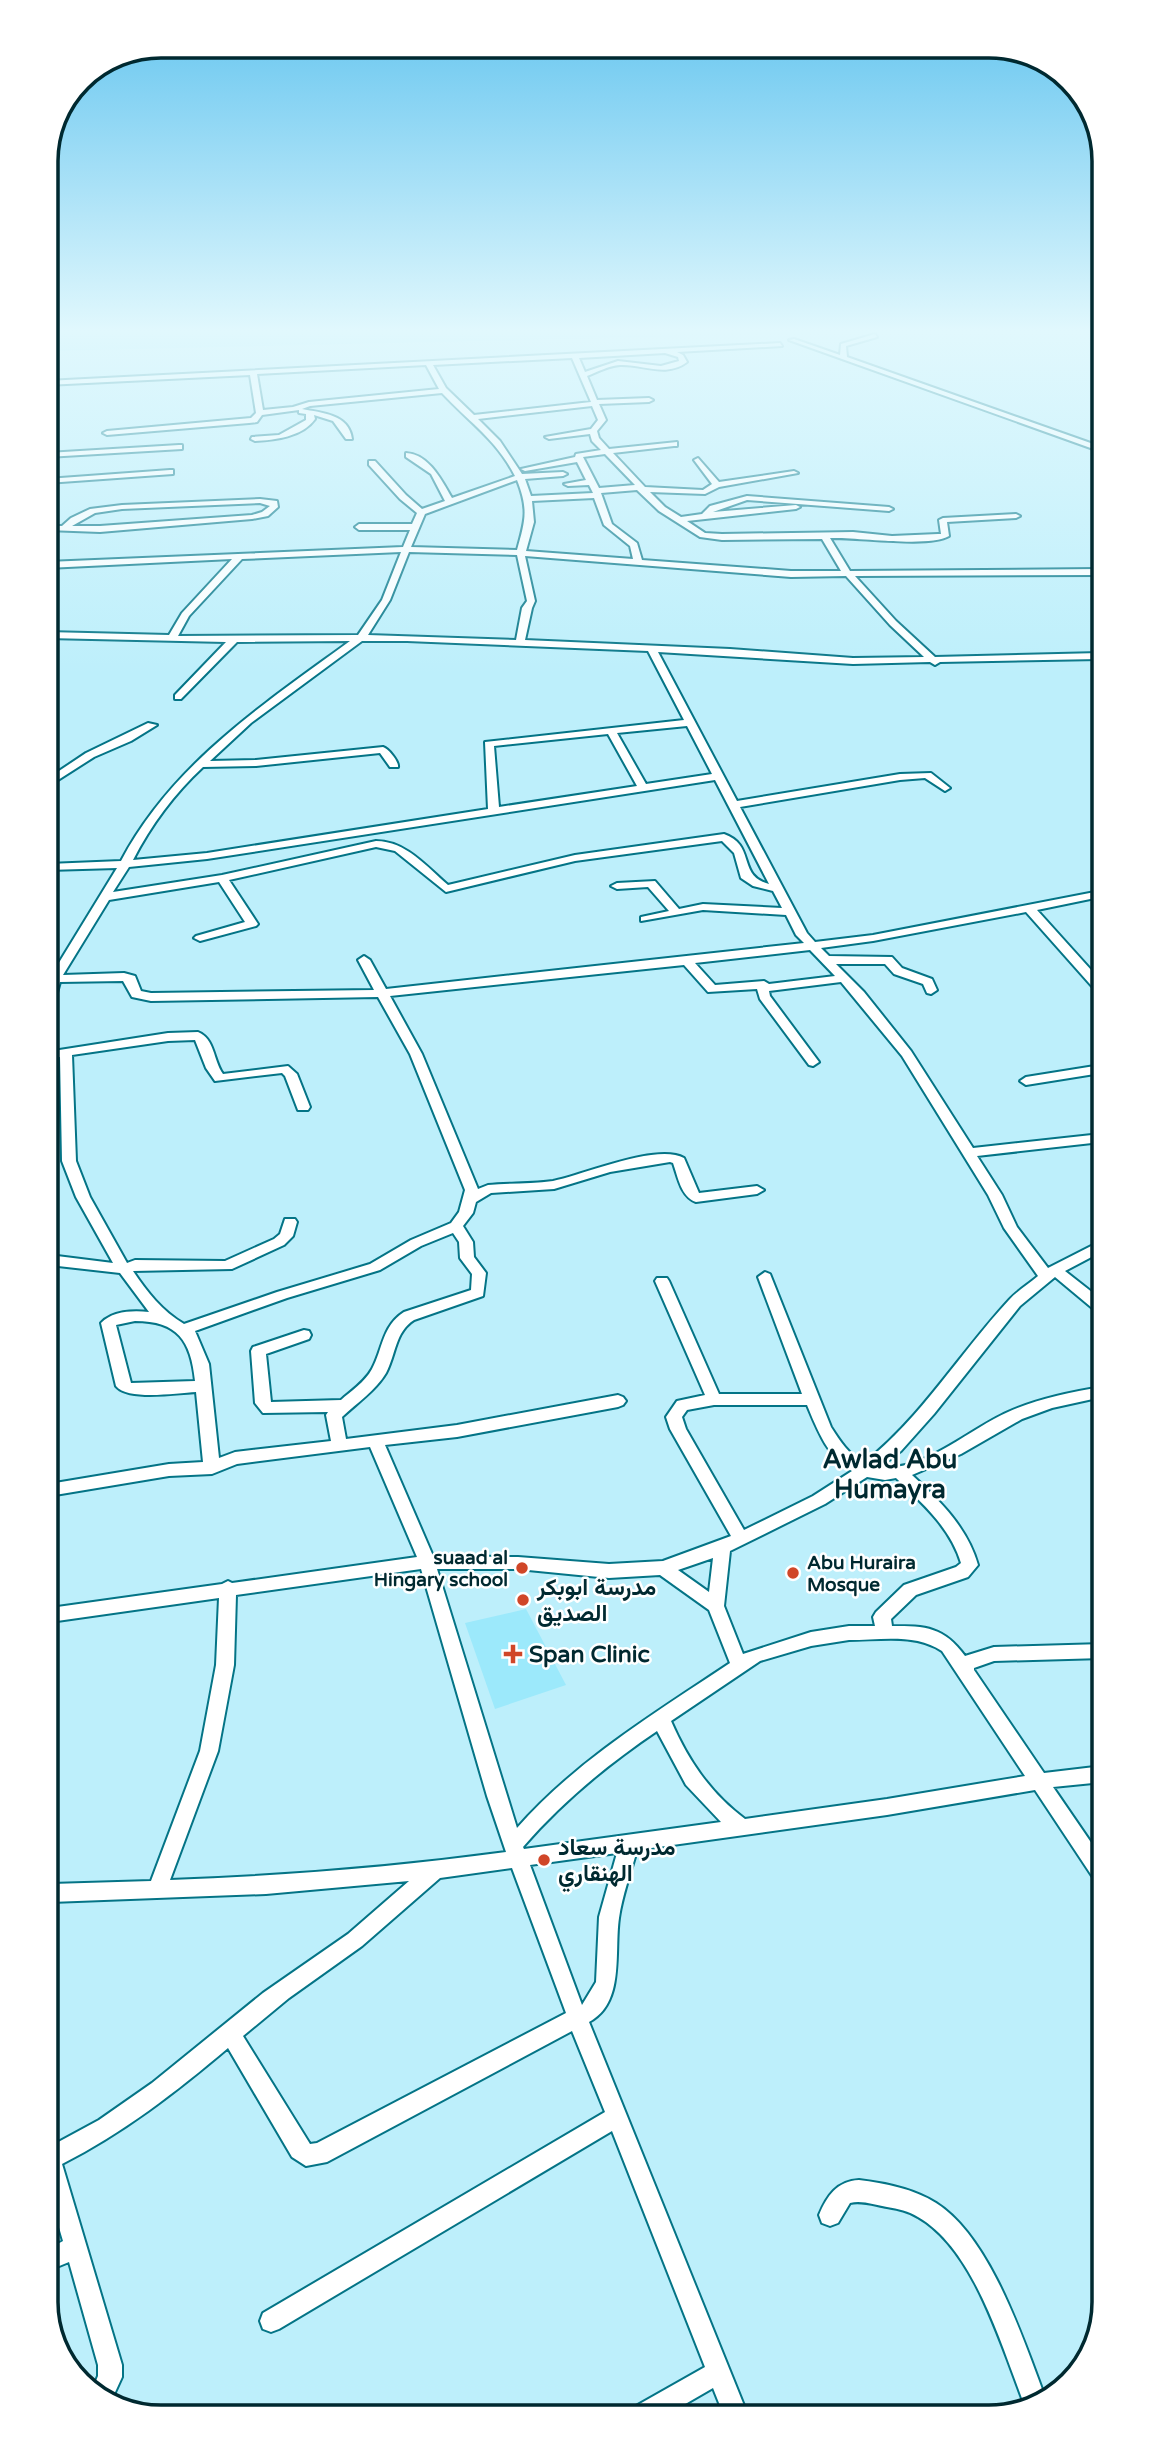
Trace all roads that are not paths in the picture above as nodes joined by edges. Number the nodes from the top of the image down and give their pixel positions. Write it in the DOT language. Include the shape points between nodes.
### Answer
graph roads {
  1 [pos="498,445"];
  2 [pos="600,445"];
  3 [pos="665,445"];
  4 [pos="179,447"];
  5 [pos="606,451"];
  6 [pos="58,454"];
  7 [pos="409,455"];
  8 [pos="579,459"];
  9 [pos="698,460"];
  10 [pos="373,463"];
  11 [pos="556,464"];
  12 [pos="170,472"];
  13 [pos="794,473"];
  14 [pos="518,474"];
  15 [pos="563,474"];
  16 [pos="58,480"];
  17 [pos="591,482"];
  18 [pos="568,484"];
  19 [pos="717,485"];
  20 [pos="640,488"];
  21 [pos="596,493"];
  22 [pos="572,497"];
  23 [pos="527,499"];
  24 [pos="450,502"];
  25 [pos="825,503"];
  26 [pos="889,509"];
  27 [pos="422,512"];
  28 [pos="706,514"];
  29 [pos="1016,516"];
  30 [pos="679,520"];
  31 [pos="359,527"];
  32 [pos="414,527"];
  33 [pos="58,528"];
  34 [pos="64,528"];
  35 [pos="825,536"];
  36 [pos="405,549"];
  37 [pos="521,552"];
  38 [pos="240,556"];
  39 [pos="638,562"];
  40 [pos="58,564"];
  41 [pos="1092,572"];
  42 [pos="849,575"];
  43 [pos="58,635"];
  44 [pos="362,637"];
  45 [pos="172,638"];
  46 [pos="234,639"];
  47 [pos="520,642"];
  48 [pos="652,650"];
  49 [pos="1092,656"];
  50 [pos="935,662"];
  51 [pos="178,696"];
  52 [pos="688,723"];
  53 [pos="152,724"];
  54 [pos="611,731"];
  55 [pos="200,764"];
  56 [pos="394,765"];
  57 [pos="58,775"];
  58 [pos="719,776"];
  59 [pos="643,788"];
  60 [pos="945,788"];
  61 [pos="733,805"];
  62 [pos="494,812"];
  63 [pos="125,864"];
  64 [pos="58,867"];
  65 [pos="222,878"];
  66 [pos="617,886"];
  67 [pos="778,889"];
  68 [pos="1092,896"];
  69 [pos="106,897"];
  70 [pos="1029,908"];
  71 [pos="676,912"];
  72 [pos="790,912"];
  73 [pos="645,919"];
  74 [pos="200,938"];
  75 [pos="812,947"];
  76 [pos="364,960"];
  77 [pos="686,960"];
  78 [pos="827,960"];
  79 [pos="58,976"];
  80 [pos="845,978"];
  81 [pos="1092,979"];
  82 [pos="764,985"];
  83 [pos="58,986"];
  84 [pos="931,990"];
  85 [pos="383,993"];
  86 [pos="58,1054"];
  87 [pos="65,1054"];
  88 [pos="813,1062"];
  89 [pos="1092,1070"];
  90 [pos="1026,1081"];
  91 [pos="303,1107"];
  92 [pos="1092,1139"];
  93 [pos="969,1153"];
  94 [pos="757,1190"];
  95 [pos="471,1199"];
  96 [pos="290,1222"];
  97 [pos="456,1226"];
  98 [pos="1092,1251"];
  99 [pos="58,1261"];
  100 [pos="124,1269"];
  101 [pos="1050,1273"];
  102 [pos="765,1277"];
  103 [pos="662,1281"];
  104 [pos="1092,1301"];
  105 [pos="164,1319"];
  106 [pos="183,1330"];
  107 [pos="304,1335"];
  108 [pos="204,1386"];
  109 [pos="1092,1394"];
  110 [pos="714,1399"];
  111 [pos="813,1400"];
  112 [pos="618,1401"];
  113 [pos="341,1406"];
  114 [pos="376,1442"];
  115 [pos="340,1446"];
  116 [pos="212,1468"];
  117 [pos="863,1472"];
  118 [pos="899,1472"];
  119 [pos="58,1488"];
  120 [pos="740,1538"];
  121 [pos="722,1547"];
  122 [pos="427,1562"];
  123 [pos="663,1568"];
  124 [pos="228,1588"];
  125 [pos="716,1606"];
  126 [pos="58,1614"];
  127 [pos="885,1632"];
  128 [pos="1092,1651"];
  129 [pos="739,1665"];
  130 [pos="965,1670"];
  131 [pos="660,1718"];
  132 [pos="1092,1775"];
  133 [pos="1039,1782"];
  134 [pos="742,1827"];
  135 [pos="629,1844"];
  136 [pos="517,1851"];
  137 [pos="1092,1860"];
  138 [pos="435,1870"];
  139 [pos="157,1890"];
  140 [pos="58,1893"];
  141 [pos="576,2020"];
  142 [pos="231,2035"];
  143 [pos="615,2118"];
  144 [pos="58,2155"];
  145 [pos="58,2184"];
  146 [pos="830,2215"];
  147 [pos="76,2247"];
  148 [pos="58,2255"];
  149 [pos="271,2321"];
  150 [pos="719,2372"];
  151 [pos="105,2388"];
  152 [pos="1033,2395"];
  153 [pos="660,2405"];
  154 [pos="732,2405"];
  1 -- 14 [label="street"];
  2 -- 5 [label="street"];
  3 -- 5 [label="street"];
  4 -- 6 [label="street"];
  5 -- 8 [label="street" via="581,454"];
  5 -- 20 [label="street"];
  7 -- 24 [label="street" via="434,473"];
  8 -- 11 [label="street"];
  8 -- 17 [label="street"];
  9 -- 19 [label="street"];
  10 -- 27 [label="street" via="408,504"];
  11 -- 14 [label="street"];
  11 -- 15 [label="street"];
  12 -- 16 [label="street"];
  13 -- 19 [label="street"];
  14 -- 15 [label="street"];
  14 -- 23 [label="street"];
  14 -- 24 [label="street"];
  15 -- 18 [label="street"];
  17 -- 18 [label="street"];
  17 -- 21 [label="street"];
  18 -- 22 [label="street"];
  19 -- 20 [label="street" via="705,492"];
  20 -- 21 [label="street"];
  20 -- 30 [label="street"];
  21 -- 22 [label="street"];
  21 -- 39 [label="street" via="608,525 634,545"];
  22 -- 23 [label="street"];
  23 -- 37 [label="street" via="531,516"];
  24 -- 27 [label="street"];
  25 -- 26 [label="street"];
  25 -- 28 [label="street"];
  25 -- 28 [label="street" via="747,498"];
  27 -- 32 [label="street"];
  28 -- 30 [label="street"];
  29 -- 35 [label="street" via="943,520 945,536 938,537"];
  30 -- 35 [label="street" via="710,536"];
  31 -- 32 [label="street"];
  32 -- 36 [label="street"];
  33 -- 34 [label="street"];
  34 -- 34 [label="street" via="252,517 265,514 274,503 122,507 84,514"];
  35 -- 42 [label="street"];
  36 -- 37 [label="street"];
  36 -- 38 [label="street"];
  36 -- 44 [label="street" via="386,600"];
  37 -- 39 [label="street"];
  37 -- 47 [label="street" via="531,601"];
  38 -- 40 [label="street"];
  38 -- 45 [label="street" via="185,615"];
  39 -- 42 [label="street"];
  41 -- 42 [label="street"];
  42 -- 50 [label="street"];
  43 -- 45 [label="street"];
  44 -- 46 [label="street"];
  44 -- 47 [label="street"];
  44 -- 55 [label="street" via="247,721"];
  45 -- 46 [label="street"];
  46 -- 51 [label="street"];
  47 -- 48 [label="street"];
  48 -- 50 [label="street"];
  48 -- 52 [label="street"];
  49 -- 50 [label="street"];
  52 -- 54 [label="street"];
  52 -- 58 [label="street"];
  53 -- 57 [label="street"];
  54 -- 59 [label="street"];
  54 -- 62 [label="street" via="489,744"];
  55 -- 56 [label="street" via="383,750"];
  55 -- 63 [label="street" via="153,815"];
  58 -- 59 [label="street"];
  58 -- 61 [label="street"];
  59 -- 62 [label="street"];
  60 -- 61 [label="street" via="927,775 901,776"];
  61 -- 67 [label="street"];
  62 -- 63 [label="street" via="207,856"];
  63 -- 64 [label="street"];
  63 -- 69 [label="street"];
  65 -- 67 [label="street" via="385,844 419,863 446,889 575,858 724,837 739,852 745,876"];
  65 -- 69 [label="street"];
  65 -- 74 [label="street" via="252,924"];
  66 -- 71 [label="street" via="652,883"];
  67 -- 72 [label="street"];
  68 -- 70 [label="street"];
  69 -- 79 [label="street"];
  70 -- 75 [label="street"];
  70 -- 81 [label="street"];
  71 -- 72 [label="street" via="717,908"];
  71 -- 73 [label="street"];
  72 -- 75 [label="street"];
  75 -- 77 [label="street"];
  75 -- 78 [label="street"];
  76 -- 85 [label="street"];
  77 -- 82 [label="street" via="712,989"];
  77 -- 85 [label="street"];
  78 -- 80 [label="street"];
  78 -- 84 [label="street" via="888,960 898,971 928,982"];
  80 -- 82 [label="street"];
  80 -- 93 [label="street" via="907,1054"];
  82 -- 88 [label="street" via="764,996"];
  83 -- 85 [label="street" via="124,977 131,979 136,995 151,997"];
  85 -- 95 [label="street" via="427,1075 470,1185"];
  86 -- 87 [label="street"];
  87 -- 91 [label="street" via="198,1036 220,1078 284,1069 291,1074"];
  87 -- 100 [label="street" via="69,1161 83,1197"];
  89 -- 90 [label="street"];
  92 -- 93 [label="street"];
  93 -- 101 [label="street" via="1011,1228"];
  94 -- 95 [label="street" via="694,1197 679,1161 672,1157 608,1168 554,1185 488,1189"];
  95 -- 97 [label="street"];
  96 -- 100 [label="street" via="279,1242 227,1266 135,1265"];
  97 -- 106 [label="street" via="375,1267"];
  97 -- 113 [label="street" via="466,1242 467,1258 479,1273 478,1293 401,1321 379,1371"];
  98 -- 101 [label="street"];
  99 -- 100 [label="street"];
  100 -- 105 [label="street"];
  101 -- 104 [label="street"];
  101 -- 117 [label="street" via="1015,1302 906,1435"];
  102 -- 111 [label="street"];
  103 -- 110 [label="street"];
  105 -- 106 [label="street"];
  105 -- 108 [label="street" via="145,1315 108,1323 124,1386"];
  106 -- 108 [label="street" via="190,1335"];
  107 -- 113 [label="street" via="258,1351 262,1403 268,1409"];
  108 -- 116 [label="street"];
  109 -- 118 [label="street" via="1016,1415 954,1451"];
  110 -- 111 [label="street"];
  110 -- 120 [label="street" via="682,1405 674,1417"];
  111 -- 117 [label="street" via="837,1451"];
  112 -- 114 [label="street"];
  113 -- 115 [label="street" via="333,1421"];
  114 -- 115 [label="street"];
  114 -- 122 [label="street"];
  115 -- 116 [label="street" via="235,1458"];
  116 -- 119 [label="street" via="169,1469"];
  117 -- 118 [label="street"];
  117 -- 120 [label="street" via="819,1500"];
  118 -- 127 [label="street" via="963,1541 970,1565 910,1590 882,1617"];
  120 -- 121 [label="street"];
  121 -- 123 [label="street"];
  121 -- 125 [label="street"];
  122 -- 123 [label="street" via="609,1571"];
  122 -- 124 [label="street"];
  122 -- 136 [label="street" via="496,1796"];
  123 -- 125 [label="street"];
  124 -- 126 [label="street"];
  124 -- 139 [label="street" via="225,1665 211,1742"];
  125 -- 129 [label="street"];
  127 -- 129 [label="street" via="811,1639 769,1650"];
  127 -- 130 [label="street" via="938,1639"];
  128 -- 130 [label="street" via="994,1654 966,1663"];
  129 -- 131 [label="street"];
  130 -- 133 [label="street"];
  131 -- 134 [label="street" via="684,1767 716,1810"];
  131 -- 136 [label="street" via="582,1776 538,1817"];
  132 -- 133 [label="street"];
  133 -- 134 [label="street"];
  133 -- 137 [label="street"];
  134 -- 135 [label="street"];
  135 -- 136 [label="street"];
  135 -- 141 [label="street" via="609,1917 607,1983 593,2010"];
  136 -- 138 [label="street"];
  136 -- 141 [label="street"];
  138 -- 139 [label="street"];
  138 -- 142 [label="street"];
  139 -- 140 [label="street"];
  141 -- 142 [label="street" via="312,2155 295,2143"];
  141 -- 143 [label="street"];
  142 -- 144 [label="street" via="153,2095"];
  143 -- 149 [label="street"];
  143 -- 150 [label="street"];
  145 -- 147 [label="street"];
  146 -- 152 [label="street" via="838,2198 863,2191 916,2204 947,2225 990,2294"];
  147 -- 148 [label="street"];
  147 -- 151 [label="street" via="110,2365"];
  150 -- 153 [label="street"];
  150 -- 154 [label="street"];
}
